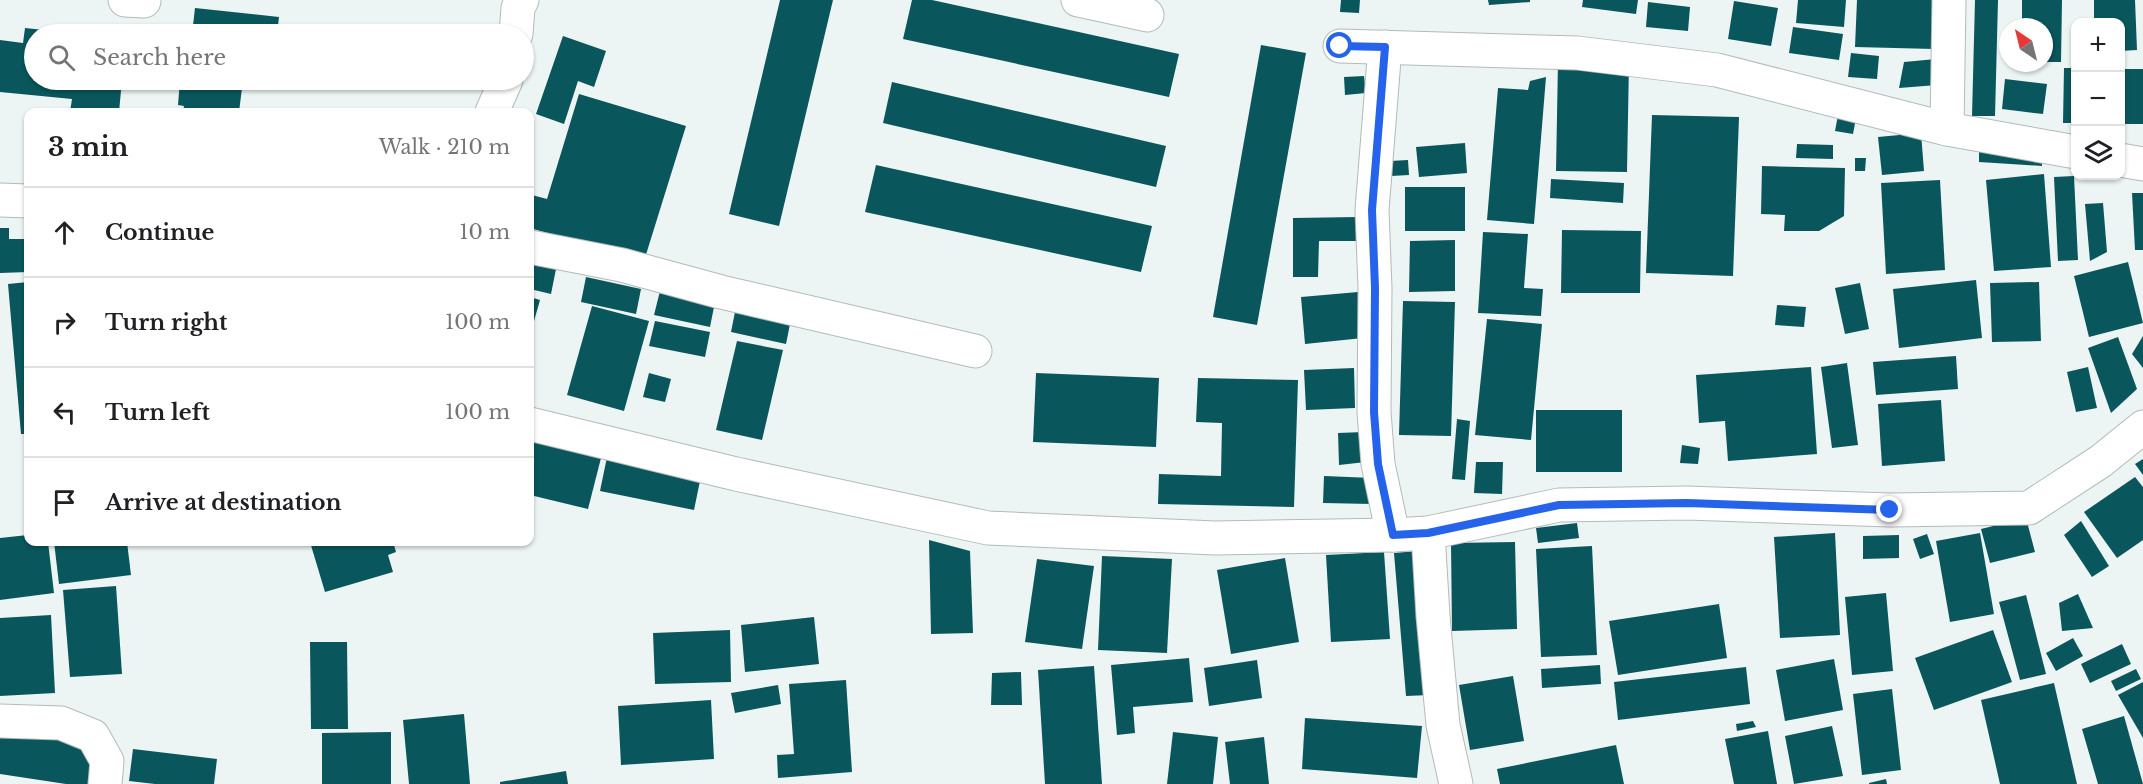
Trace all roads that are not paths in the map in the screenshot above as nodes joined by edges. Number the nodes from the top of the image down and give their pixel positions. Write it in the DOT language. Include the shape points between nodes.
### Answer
graph roads {
  1 [pos="522,0"];
  2 [pos="1078,0"];
  3 [pos="1949,0"];
  4 [pos="1147,15"];
  5 [pos="517,24"];
  6 [pos="1340,46"];
  7 [pos="1385,47"];
  8 [pos="502,90"];
  9 [pos="494,108"];
  10 [pos="1947,129"];
  11 [pos="2071,151"];
  12 [pos="2125,161"];
  13 [pos="2143,164"];
  14 [pos="0,200"];
  15 [pos="24,201"];
  16 [pos="534,248"];
  17 [pos="975,351"];
  18 [pos="534,425"];
  19 [pos="2143,427"];
  20 [pos="1428,533"];
  21 [pos="1393,535"];
  22 [pos="0,721"];
  23 [pos="105,784"];
  24 [pos="1456,784"];
  1 -- 5 [label="street"];
  2 -- 4 [label="street"];
  3 -- 10 [label="street"];
  6 -- 7 [label="street"];
  7 -- 10 [label="street" via="1577,52 1717,70"];
  7 -- 21 [label="street" via="1372,210 1374,412 1378,464"];
  8 -- 9 [label="street"];
  10 -- 11 [label="street"];
  12 -- 13 [label="street"];
  14 -- 15 [label="street"];
  16 -- 17 [label="street"];
  18 -- 21 [label="street" via="736,474 988,528 1215,537"];
  19 -- 20 [label="street" via="2101,461 2029,508 1559,505"];
  20 -- 21 [label="street"];
  20 -- 24 [label="street" via="1443,724"];
  22 -- 23 [label="street" via="62,723 93,736 107,761"];
}
